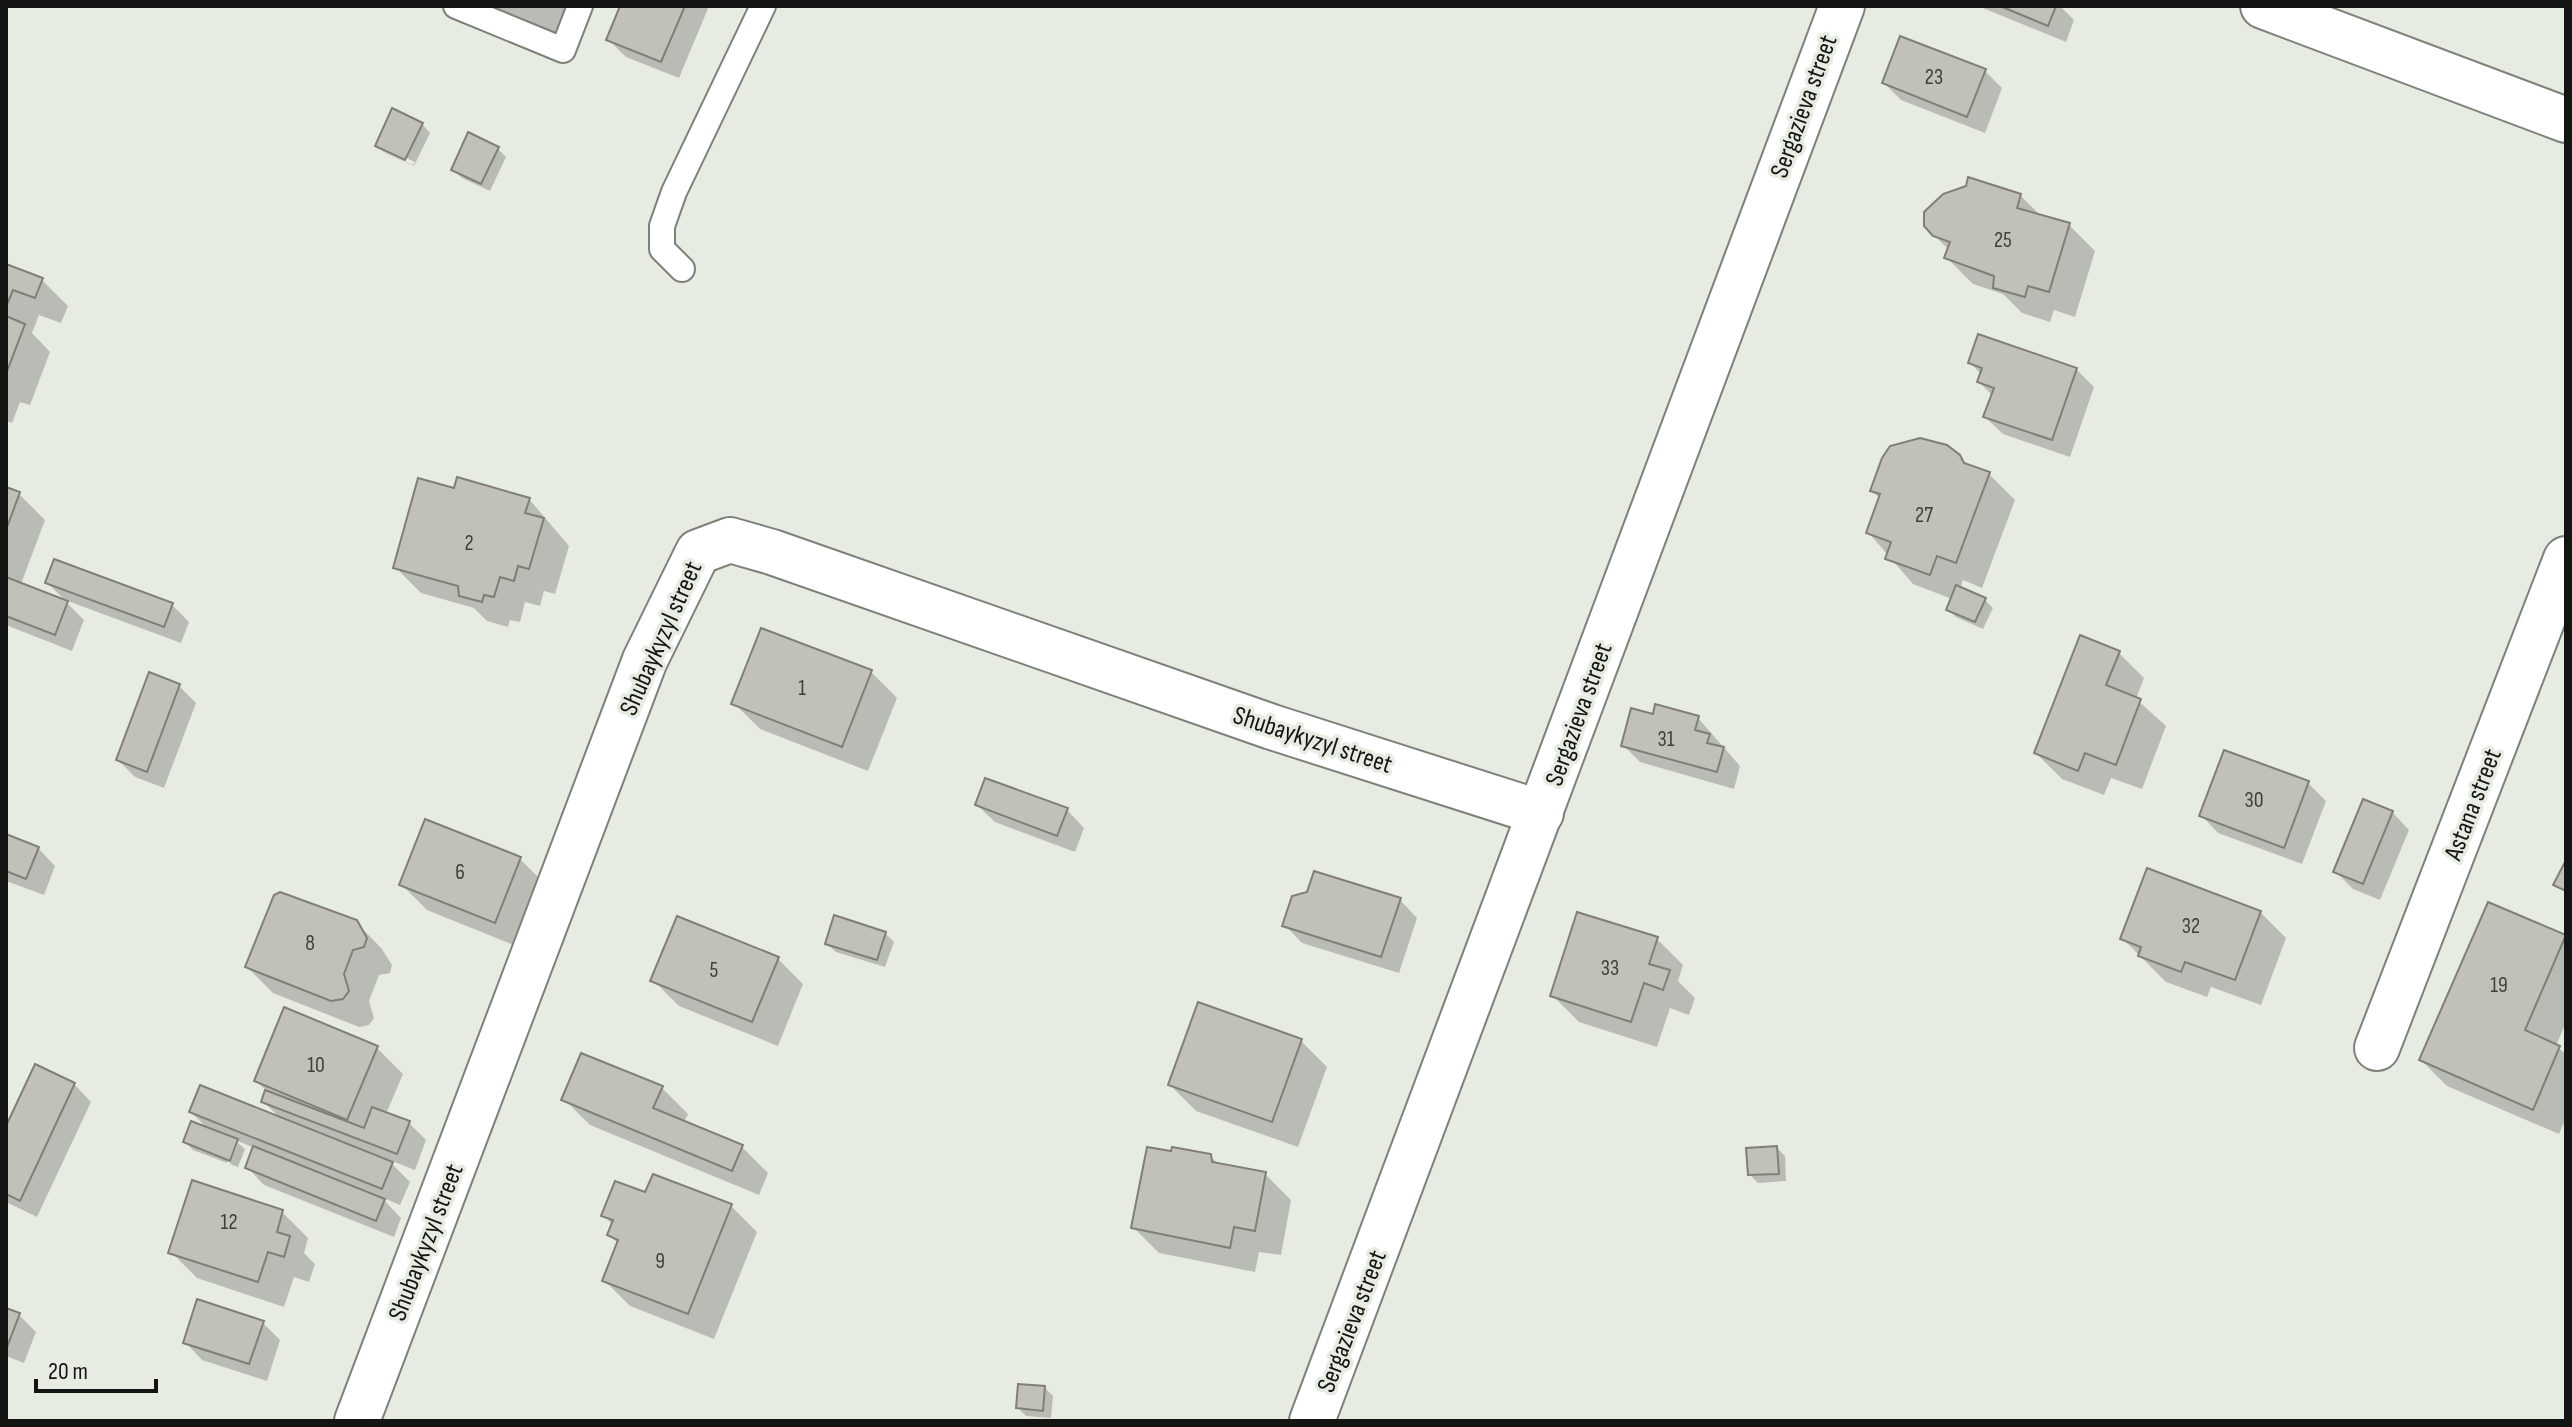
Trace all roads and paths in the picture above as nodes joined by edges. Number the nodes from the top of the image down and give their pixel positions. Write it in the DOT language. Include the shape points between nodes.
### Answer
graph roads {
  1 [pos="456,6"];
  2 [pos="580,6"];
  3 [pos="763,6"];
  4 [pos="1842,6"];
  5 [pos="2263,6"];
  6 [pos="2566,120"];
  7 [pos="682,269"];
  8 [pos="2566,559"];
  9 [pos="1541,813"];
  10 [pos="2377,1048"];
  11 [pos="357,1421"];
  12 [pos="1312,1421"];
  1 -- 2 [label="lane" via="563,50"];
  3 -- 7 [label="lane" via="662,226 662,249"];
  4 -- 9 [label="street, Sergazieva street"];
  5 -- 6 [label="street"];
  8 -- 10 [label="street, Astana street"];
  9 -- 11 [label="street, Shubaykyzyl street" via="1272,727 772,552 730,540 698,552 645,660"];
  9 -- 12 [label="street, Sergazieva street"];
}
